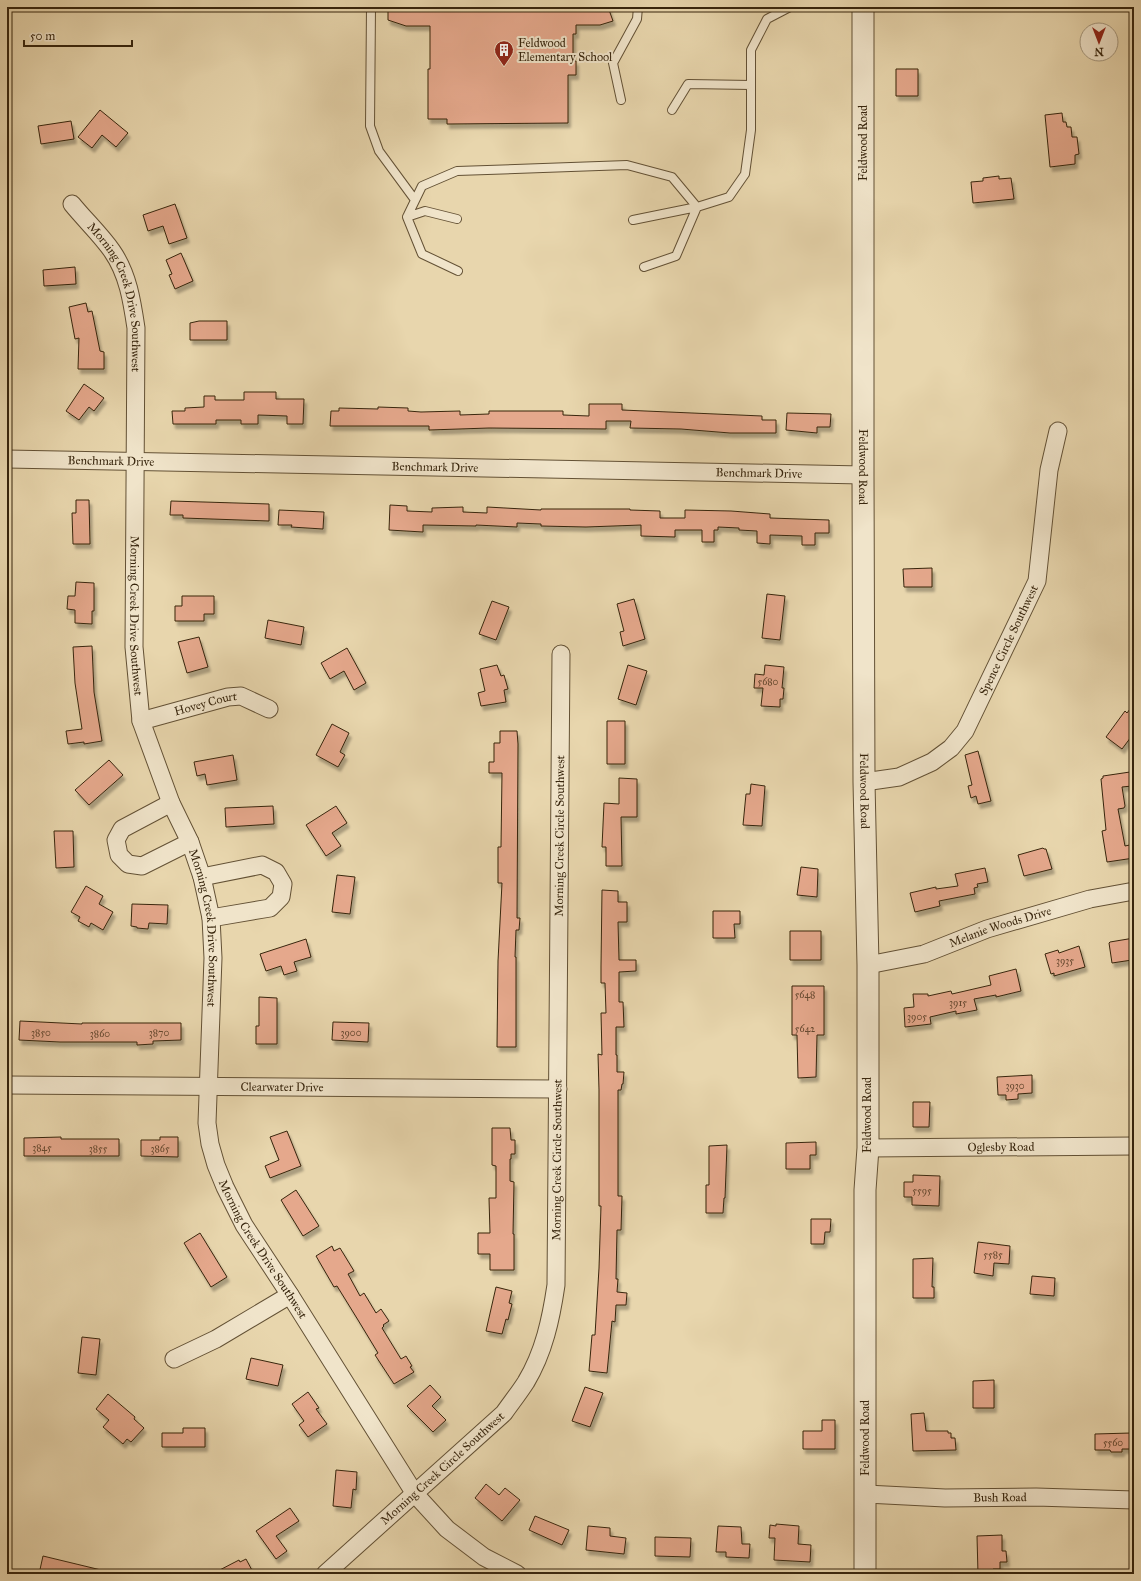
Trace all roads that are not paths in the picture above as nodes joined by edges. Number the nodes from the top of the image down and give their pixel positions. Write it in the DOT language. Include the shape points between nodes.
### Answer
graph roads {
  1 [pos="371,7"];
  2 [pos="638,7"];
  3 [pos="790,7"];
  4 [pos="864,7"];
  5 [pos="751,85"];
  6 [pos="621,100"];
  7 [pos="672,110"];
  8 [pos="415,200"];
  9 [pos="72,204"];
  10 [pos="697,207"];
  11 [pos="407,217"];
  12 [pos="458,219"];
  13 [pos="633,220"];
  14 [pos="644,267"];
  15 [pos="458,271"];
  16 [pos="1058,431"];
  17 [pos="7,459"];
  18 [pos="135,461"];
  19 [pos="863,475"];
  20 [pos="561,654"];
  21 [pos="269,709"];
  22 [pos="141,721"];
  23 [pos="864,782"];
  24 [pos="171,803"];
  25 [pos="190,842"];
  26 [pos="202,876"];
  27 [pos="1134,891"];
  28 [pos="211,918"];
  29 [pos="868,965"];
  30 [pos="7,1085"];
  31 [pos="210,1086"];
  32 [pos="558,1089"];
  33 [pos="1134,1146"];
  34 [pos="868,1148"];
  35 [pos="290,1295"];
  36 [pos="174,1359"];
  37 [pos="415,1494"];
  38 [pos="866,1494"];
  39 [pos="1134,1500"];
  40 [pos="325,1574"];
  41 [pos="517,1574"];
  42 [pos="865,1574"];
  1 -- 8 [label="lane" via="370,126 379,151"];
  2 -- 6 [label="lane" via="637,19 613,63"];
  3 -- 5 [label="lane" via="767,19 751,50"];
  4 -- 19 [label="street, Feldwood Road"];
  5 -- 7 [label="lane" via="688,84"];
  5 -- 10 [label="lane" via="751,130 745,174 729,197"];
  8 -- 10 [label="lane" via="422,186 458,171 627,165 672,177"];
  8 -- 11 [label="lane"];
  9 -- 18 [label="street, Morning Creek Drive Southwest" via="113,252 131,295 136,328"];
  10 -- 13 [label="lane"];
  10 -- 14 [label="lane" via="676,256"];
  11 -- 12 [label="lane" via="425,211"];
  11 -- 15 [label="lane" via="422,254"];
  16 -- 23 [label="street, Spence Circle Southwest" via="1049,470 1037,581 965,731 951,748 932,762 899,777"];
  17 -- 18 [label="street, Benchmark Drive"];
  18 -- 19 [label="street, Benchmark Drive"];
  18 -- 22 [label="street, Morning Creek Drive Southwest" via="134,647"];
  19 -- 23 [label="street, Feldwood Road"];
  20 -- 32 [label="street, Morning Creek Circle Southwest"];
  21 -- 22 [label="street, Hovey Court" via="241,696 228,697"];
  22 -- 24 [label="street, Morning Creek Drive Southwest"];
  23 -- 29 [label="street, Feldwood Road"];
  24 -- 25 [label="street, Morning Creek Drive Southwest"];
  24 -- 25 [label="street" via="122,829 116,840 119,855 128,864 142,866"];
  25 -- 26 [label="street, Morning Creek Drive Southwest"];
  26 -- 28 [label="street, Morning Creek Drive Southwest"];
  26 -- 28 [label="street" via="262,865 276,872 282,884 280,897 270,908"];
  27 -- 29 [label="street, Melanie Woods Drive" via="1090,899 988,929 924,954"];
  28 -- 31 [label="street, Morning Creek Drive Southwest" via="213,958"];
  29 -- 34 [label="street, Feldwood Road"];
  30 -- 31 [label="street, Clearwater Drive"];
  31 -- 32 [label="street, Clearwater Drive"];
  31 -- 35 [label="street, Morning Creek Drive Southwest" via="210,1144 219,1172 244,1225"];
  32 -- 37 [label="street, Morning Creek Circle Southwest" via="556,1285 552,1315 544,1344 526,1382 504,1413"];
  33 -- 34 [label="street, Oglesby Road"];
  34 -- 38 [label="street, Feldwood Road" via="865,1190"];
  35 -- 36 [label="street" via="216,1339"];
  35 -- 37 [label="street, Morning Creek Drive Southwest"];
  37 -- 40 [label="street, Morning Creek Circle Southwest"];
  37 -- 41 [label="street, Morning Creek Drive Southwest" via="447,1529 484,1556"];
  38 -- 39 [label="street, Bush Road" via="945,1498"];
  38 -- 42 [label="street, Feldwood Road"];
}
